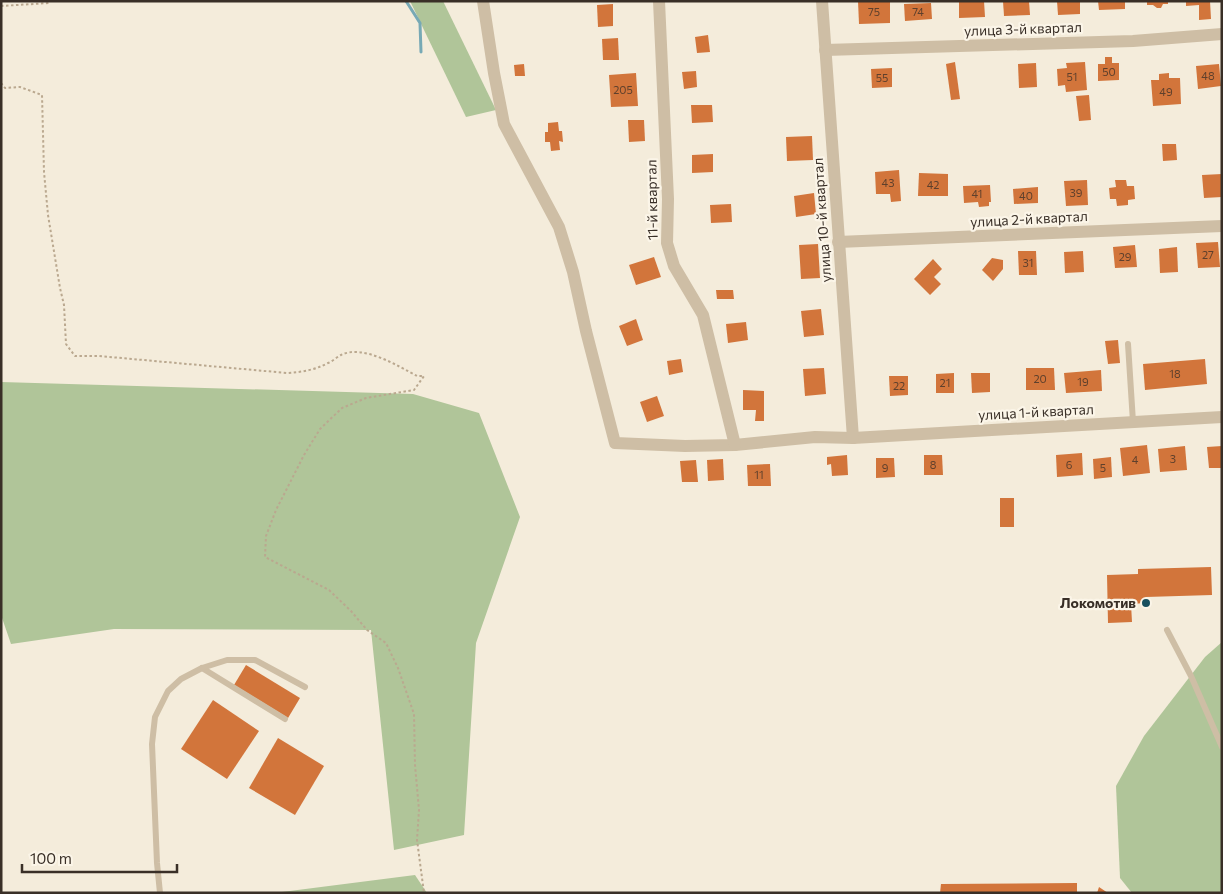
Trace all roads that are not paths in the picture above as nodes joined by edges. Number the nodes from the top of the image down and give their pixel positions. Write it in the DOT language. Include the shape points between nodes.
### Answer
graph roads {
  1 [pos="483,1"];
  2 [pos="660,1"];
  3 [pos="822,1"];
  4 [pos="1222,34"];
  5 [pos="825,50"];
  6 [pos="1222,226"];
  7 [pos="838,242"];
  8 [pos="1128,344"];
  9 [pos="1222,417"];
  10 [pos="1133,422"];
  11 [pos="853,438"];
  12 [pos="736,444"];
  13 [pos="1167,630"];
  14 [pos="202,668"];
  15 [pos="305,687"];
  16 [pos="286,719"];
  17 [pos="1222,747"];
  18 [pos="160,893"];
  1 -- 12 [label="street, улица 1-й квартал" via="504,124 559,227 615,443"];
  2 -- 12 [label="street, 11-й квартал" via="667,243 674,266 702,315"];
  3 -- 5 [label="street, улица 10-й квартал"];
  4 -- 5 [label="street, улица 3-й квартал" via="1133,41"];
  5 -- 7 [label="street, улица 10-й квартал"];
  6 -- 7 [label="street, улица 2-й квартал"];
  7 -- 11 [label="street, улица 10-й квартал"];
  8 -- 10 [label="lane"];
  9 -- 10 [label="street, улица 1-й квартал"];
  10 -- 11 [label="street, улица 1-й квартал"];
  11 -- 12 [label="street, улица 1-й квартал" via="815,437"];
  13 -- 17 [label="lane"];
  14 -- 15 [label="lane" via="228,660 255,660"];
  14 -- 16 [label="lane"];
  14 -- 18 [label="lane" via="181,679 168,691 155,717 152,744"];
}
